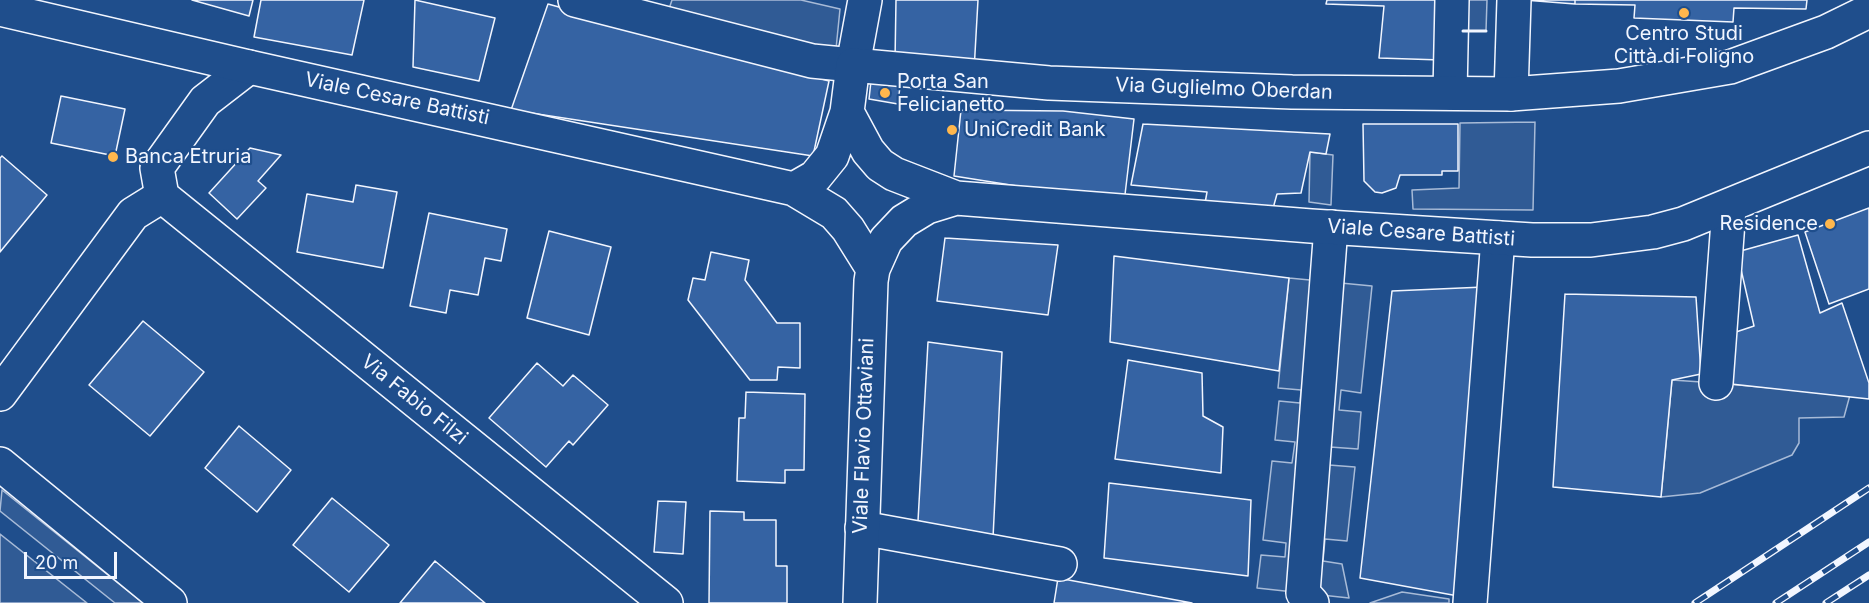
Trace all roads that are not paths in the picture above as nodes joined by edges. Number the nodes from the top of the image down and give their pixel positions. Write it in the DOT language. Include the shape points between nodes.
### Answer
graph roads {
  1 [pos="575,0"];
  2 [pos="865,0"];
  3 [pos="1452,0"];
  4 [pos="1514,0"];
  5 [pos="0,9"];
  6 [pos="1869,11"];
  7 [pos="853,65"];
  8 [pos="249,67"];
  9 [pos="1450,93"];
  10 [pos="1511,94"];
  11 [pos="847,112"];
  12 [pos="1869,148"];
  13 [pos="794,189"];
  14 [pos="162,196"];
  15 [pos="957,198"];
  16 [pos="1729,208"];
  17 [pos="1331,227"];
  18 [pos="1498,238"];
  19 [pos="873,269"];
  20 [pos="1716,383"];
  21 [pos="0,394"];
  22 [pos="0,464"];
  23 [pos="862,528"];
  24 [pos="1060,564"];
  25 [pos="170,603"];
  26 [pos="666,603"];
  27 [pos="860,603"];
  28 [pos="1312,603"];
  29 [pos="1470,603"];
  1 -- 7 [label="main road, Via Guglielmo Oberdan" via="812,62"];
  2 -- 7 [label="main road"];
  3 -- 9 [label="main road"];
  4 -- 10 [label="main road"];
  5 -- 8 [label="main road, Viale Cesare Battisti"];
  6 -- 10 [label="main road, Via Guglielmo Oberdan" via="1826,32 1730,67 1619,86"];
  7 -- 9 [label="main road, Via Guglielmo Oberdan" via="1049,83"];
  7 -- 11 [label="main road"];
  8 -- 13 [label="main road, Viale Cesare Battisti"];
  8 -- 14 [label="main road" via="204,101 158,168"];
  9 -- 10 [label="main road, Via Guglielmo Oberdan"];
  11 -- 13 [label="main road" via="825,167"];
  11 -- 15 [label="main road, Viale Cesare Battisti" via="880,165"];
  12 -- 16 [label="main road, Viale Cesare Battisti"];
  13 -- 19 [label="main road, Viale Cesare Battisti" via="834,213"];
  14 -- 21 [label="main road" via="133,214"];
  14 -- 26 [label="main road, Via Fabio Filzi"];
  15 -- 17 [label="main road, Viale Cesare Battisti"];
  15 -- 19 [label="main road, Viale Cesare Battisti" via="927,207 904,221 886,240"];
  16 -- 18 [label="main road, Viale Cesare Battisti" via="1642,234 1591,240"];
  16 -- 20 [label="main road"];
  17 -- 18 [label="main road, Viale Cesare Battisti"];
  17 -- 28 [label="main road" via="1303,593"];
  18 -- 29 [label="main road"];
  19 -- 23 [label="main road, Viale Flavio Ottaviani"];
  22 -- 25 [label="main road"];
  23 -- 24 [label="main road"];
  23 -- 27 [label="main road, Viale Flavio Ottaviani"];
}
